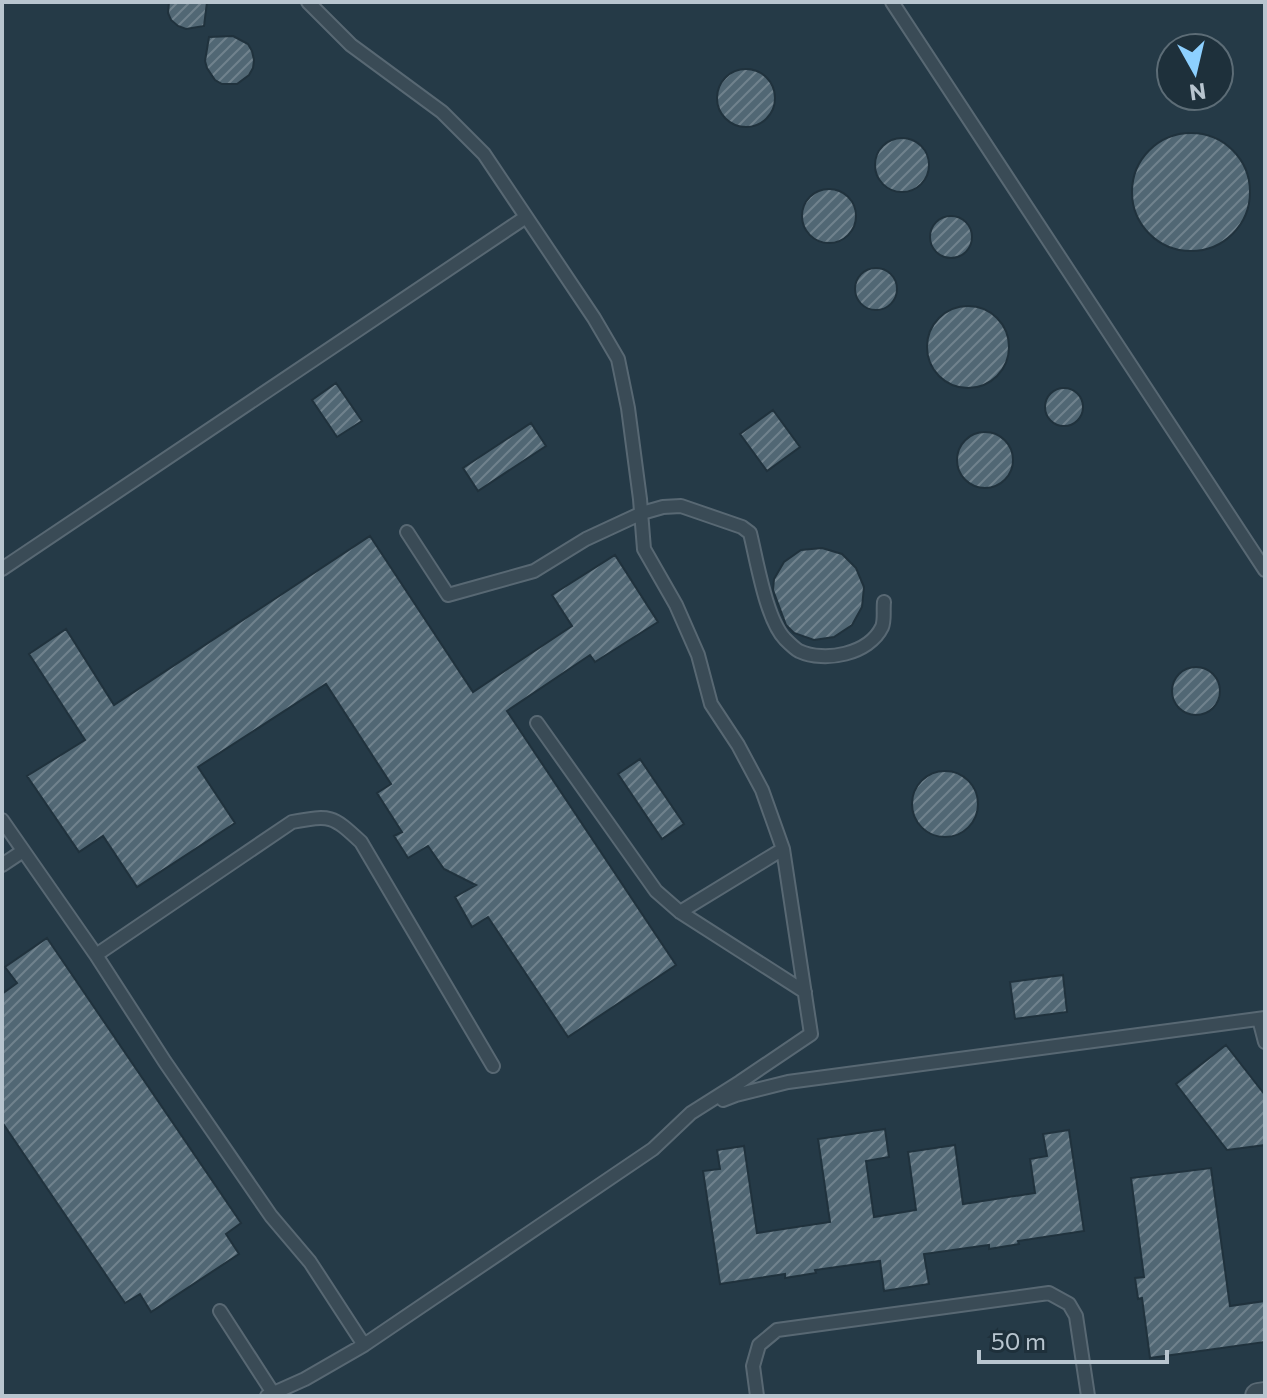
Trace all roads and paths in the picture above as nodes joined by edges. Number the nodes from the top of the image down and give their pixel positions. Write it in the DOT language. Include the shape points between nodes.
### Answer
graph roads {
  1 [pos="308,2"];
  2 [pos="892,2"];
  3 [pos="526,217"];
  4 [pos="642,513"];
  5 [pos="407,532"];
  6 [pos="2,569"];
  7 [pos="1265,570"];
  8 [pos="884,602"];
  9 [pos="537,723"];
  10 [pos="2,820"];
  11 [pos="783,849"];
  12 [pos="23,851"];
  13 [pos="2,865"];
  14 [pos="680,912"];
  15 [pos="96,955"];
  16 [pos="805,992"];
  17 [pos="1262,1019"];
  18 [pos="1265,1042"];
  19 [pos="493,1066"];
  20 [pos="691,1113"];
  21 [pos="220,1311"];
  22 [pos="364,1345"];
  23 [pos="270,1395"];
  24 [pos="1265,1395"];
  25 [pos="757,1396"];
  26 [pos="1088,1396"];
  27 [pos="1258,1396"];
  1 -- 3 [label="lane" via="351,45 442,112 484,154"];
  2 -- 7 [label="lane"];
  3 -- 4 [label="lane" via="618,359"];
  3 -- 6 [label="lane"];
  4 -- 5 [label="lane" via="534,571 448,595"];
  4 -- 8 [label="lane" via="681,506 750,533 771,614 798,651 817,656 855,651 873,640 883,624"];
  4 -- 11 [label="lane" via="644,549 693,643 711,704 762,790"];
  9 -- 14 [label="lane" via="656,891"];
  10 -- 12 [label="lane"];
  11 -- 14 [label="lane"];
  11 -- 16 [label="lane"];
  12 -- 13 [label="lane"];
  12 -- 15 [label="lane"];
  14 -- 16 [label="lane"];
  15 -- 19 [label="lane" via="292,822 322,816 340,823 361,842"];
  15 -- 22 [label="lane"];
  16 -- 20 [label="lane" via="811,1034"];
  17 -- 18 [label="lane"];
  17 -- 20 [label="lane" via="788,1082"];
  20 -- 22 [label="lane" via="653,1149"];
  21 -- 23 [label="lane"];
  22 -- 23 [label="lane"];
  24 -- 27 [label="street"];
  25 -- 26 [label="lane" via="753,1366 759,1345 777,1330 1049,1293 1069,1304 1076,1316"];
}
